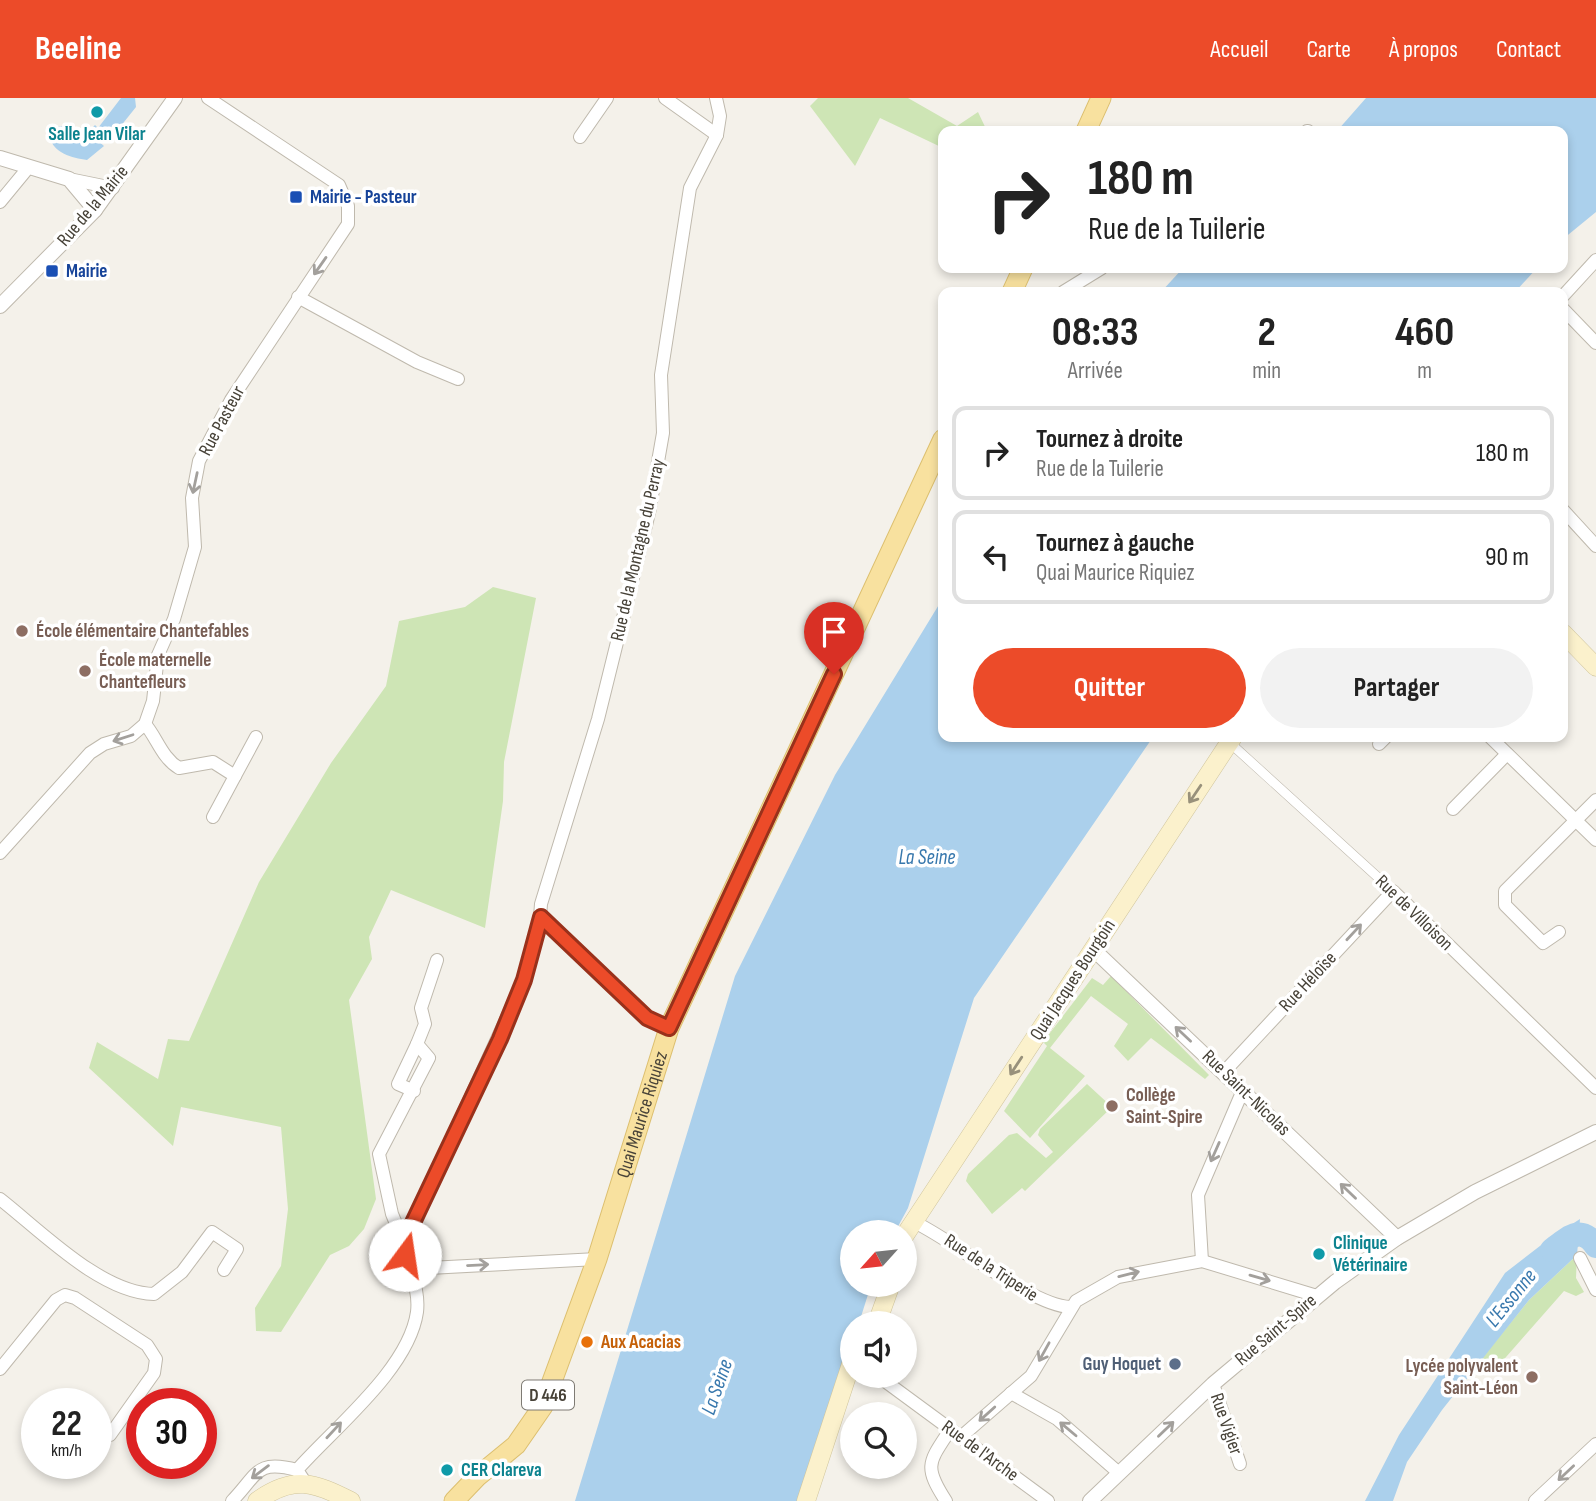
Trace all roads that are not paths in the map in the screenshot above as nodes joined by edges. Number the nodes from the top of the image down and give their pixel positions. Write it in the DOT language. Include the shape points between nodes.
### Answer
graph roads {
  1 [pos="175,98"];
  2 [pos="208,98"];
  3 [pos="607,98"];
  4 [pos="665,98"];
  5 [pos="716,98"];
  6 [pos="1101,98"];
  7 [pos="1088,126"];
  8 [pos="717,135"];
  9 [pos="580,138"];
  10 [pos="0,158"];
  11 [pos="28,168"];
  12 [pos="69,179"];
  13 [pos="113,188"];
  14 [pos="0,202"];
  15 [pos="95,210"];
  16 [pos="1596,260"];
  17 [pos="1094,273"];
  18 [pos="1071,287"];
  19 [pos="1568,291"];
  20 [pos="298,297"];
  21 [pos="0,306"];
  22 [pos="1568,314"];
  23 [pos="1596,343"];
  24 [pos="458,379"];
  25 [pos="938,450"];
  26 [pos="1568,515"];
  27 [pos="1596,546"];
  28 [pos="1568,638"];
  29 [pos="1596,667"];
  30 [pos="145,724"];
  31 [pos="256,737"];
  32 [pos="1229,742"];
  33 [pos="1234,742"];
  34 [pos="1495,742"];
  35 [pos="1507,754"];
  36 [pos="235,776"];
  37 [pos="1596,800"];
  38 [pos="1453,809"];
  39 [pos="213,817"];
  40 [pos="1575,820"];
  41 [pos="1596,840"];
  42 [pos="0,853"];
  43 [pos="1393,891"];
  44 [pos="541,917"];
  45 [pos="1559,932"];
  46 [pos="1094,949"];
  47 [pos="437,960"];
  48 [pos="669,1028"];
  49 [pos="1224,1072"];
  50 [pos="1596,1088"];
  51 [pos="1242,1090"];
  52 [pos="1596,1132"];
  53 [pos="0,1199"];
  54 [pos="915,1220"];
  55 [pos="917,1230"];
  56 [pos="1397,1238"];
  57 [pos="404,1243"];
  58 [pos="1580,1258"];
  59 [pos="597,1259"];
  60 [pos="1202,1261"];
  61 [pos="410,1269"];
  62 [pos="224,1270"];
  63 [pos="1596,1290"];
  64 [pos="1317,1296"];
  65 [pos="1070,1307"];
  66 [pos="0,1369"];
  67 [pos="1213,1384"];
  68 [pos="843,1388"];
  69 [pos="855,1388"];
  70 [pos="894,1388"];
  71 [pos="1011,1392"];
  72 [pos="112,1433"];
  73 [pos="956,1433"];
  74 [pos="1596,1444"];
  75 [pos="1240,1464"];
  76 [pos="1119,1473"];
  77 [pos="301,1476"];
  78 [pos="346,1499"];
  79 [pos="1092,1500"];
  80 [pos="232,1501"];
  81 [pos="257,1501"];
  82 [pos="454,1501"];
  83 [pos="806,1501"];
  84 [pos="816,1501"];
  85 [pos="946,1501"];
  86 [pos="1048,1501"];
  87 [pos="1535,1501"];
  1 -- 13 [label="street, Rue de la Mairie"];
  2 -- 20 [label="street, Rue Pasteur, one-way" via="339,186 348,206 344,232"];
  3 -- 9 [label="street"];
  4 -- 8 [label="street"];
  5 -- 8 [label="street, Rue de la Montagne du Perray" via="720,116"];
  6 -- 7 [label="main road"];
  8 -- 44 [label="street, Rue de la Montagne du Perray" via="690,188 662,375 663,433 649,513 598,719 541,904"];
  10 -- 11 [label="street"];
  11 -- 12 [label="street"];
  11 -- 14 [label="street"];
  12 -- 13 [label="street"];
  12 -- 15 [label="street"];
  13 -- 15 [label="street, Rue de la Mairie"];
  15 -- 21 [label="street, Rue de la Mairie"];
  16 -- 19 [label="street"];
  17 -- 18 [label="street"];
  20 -- 24 [label="street" via="417,362"];
  20 -- 30 [label="street, Rue Pasteur, one-way" via="231,400 199,461 192,498 195,547 158,655 153,701"];
  22 -- 23 [label="street"];
  25 -- 48 [label="main road, Quai Maurice Riquiez / D 446"];
  26 -- 27 [label="street"];
  28 -- 29 [label="main road"];
  30 -- 36 [label="street" via="172,764 188,767 213,762"];
  30 -- 42 [label="street, one-way" via="131,736 90,753"];
  31 -- 36 [label="street"];
  32 -- 46 [label="main road, Quai Jacques Bourgoin, one-way"];
  33 -- 43 [label="street, Rue de Villoison"];
  34 -- 35 [label="street"];
  35 -- 38 [label="street"];
  35 -- 40 [label="street"];
  36 -- 39 [label="street"];
  37 -- 40 [label="street"];
  40 -- 41 [label="street"];
  40 -- 45 [label="street" via="1505,891 1505,905 1543,943"];
  49 -- 43 [label="street, Rue Héloïse, one-way"];
  43 -- 50 [label="street, Rue de Villoison"];
  44 -- 48 [label="street" via="647,1018"];
  44 -- 57 [label="street, Rue de la Montagne du Perray" via="524,980 500,1039"];
  49 -- 46 [label="street, Rue Saint-Nicolas, one-way"];
  46 -- 54 [label="main road, Quai Jacques Bourgoin, one-way"];
  47 -- 57 [label="street" via="421,1008 425,1024 418,1044 429,1058 379,1154"];
  48 -- 59 [label="main road, Quai Maurice Riquiez / D 446"];
  49 -- 51 [label="street, Rue Saint-Nicolas"];
  56 -- 51 [label="street, Rue Saint-Nicolas, one-way"];
  51 -- 60 [label="street, one-way" via="1198,1195"];
  52 -- 56 [label="street, Rue Saint-Spire" via="1517,1169"];
  53 -- 62 [label="street" via="93,1271 130,1290 154,1294 170,1284 212,1232 237,1249"];
  55 -- 65 [label="street, Rue de la Triperie" via="939,1234 1044,1302"];
  56 -- 64 [label="street, Rue Saint-Spire"];
  57 -- 61 [label="street"];
  58 -- 63 [label="street"];
  61 -- 59 [label="street, one-way"];
  59 -- 82 [label="main road, D 446" via="550,1391 535,1420 510,1452 477,1476"];
  60 -- 64 [label="street, one-way"];
  65 -- 60 [label="street, one-way" via="1092,1289 1118,1277"];
  77 -- 61 [label="street, one-way" via="406,1340 417,1312 416,1283"];
  64 -- 67 [label="street, Rue Saint-Spire"];
  65 -- 71 [label="street, one-way" via="1031,1376"];
  66 -- 72 [label="street" via="56,1300 65,1295 75,1298 147,1345 156,1359 154,1373"];
  67 -- 75 [label="street, Rue Vigier"];
  76 -- 67 [label="street, Rue Saint-Spire, one-way"];
  68 -- 83 [label="main road"];
  69 -- 84 [label="main road"];
  70 -- 73 [label="street, Rue de l'Arche"];
  71 -- 73 [label="street, one-way"];
  76 -- 71 [label="street, one-way" via="1049,1414"];
  73 -- 85 [label="street" via="930,1460 929,1471"];
  73 -- 86 [label="street, Rue de l'Arche"];
  74 -- 87 [label="street, one-way"];
  76 -- 79 [label="street, Rue Saint-Spire"];
  77 -- 78 [label="main road"];
  77 -- 80 [label="street, one-way" via="274,1464 262,1467"];
  77 -- 81 [label="main road"];
}
